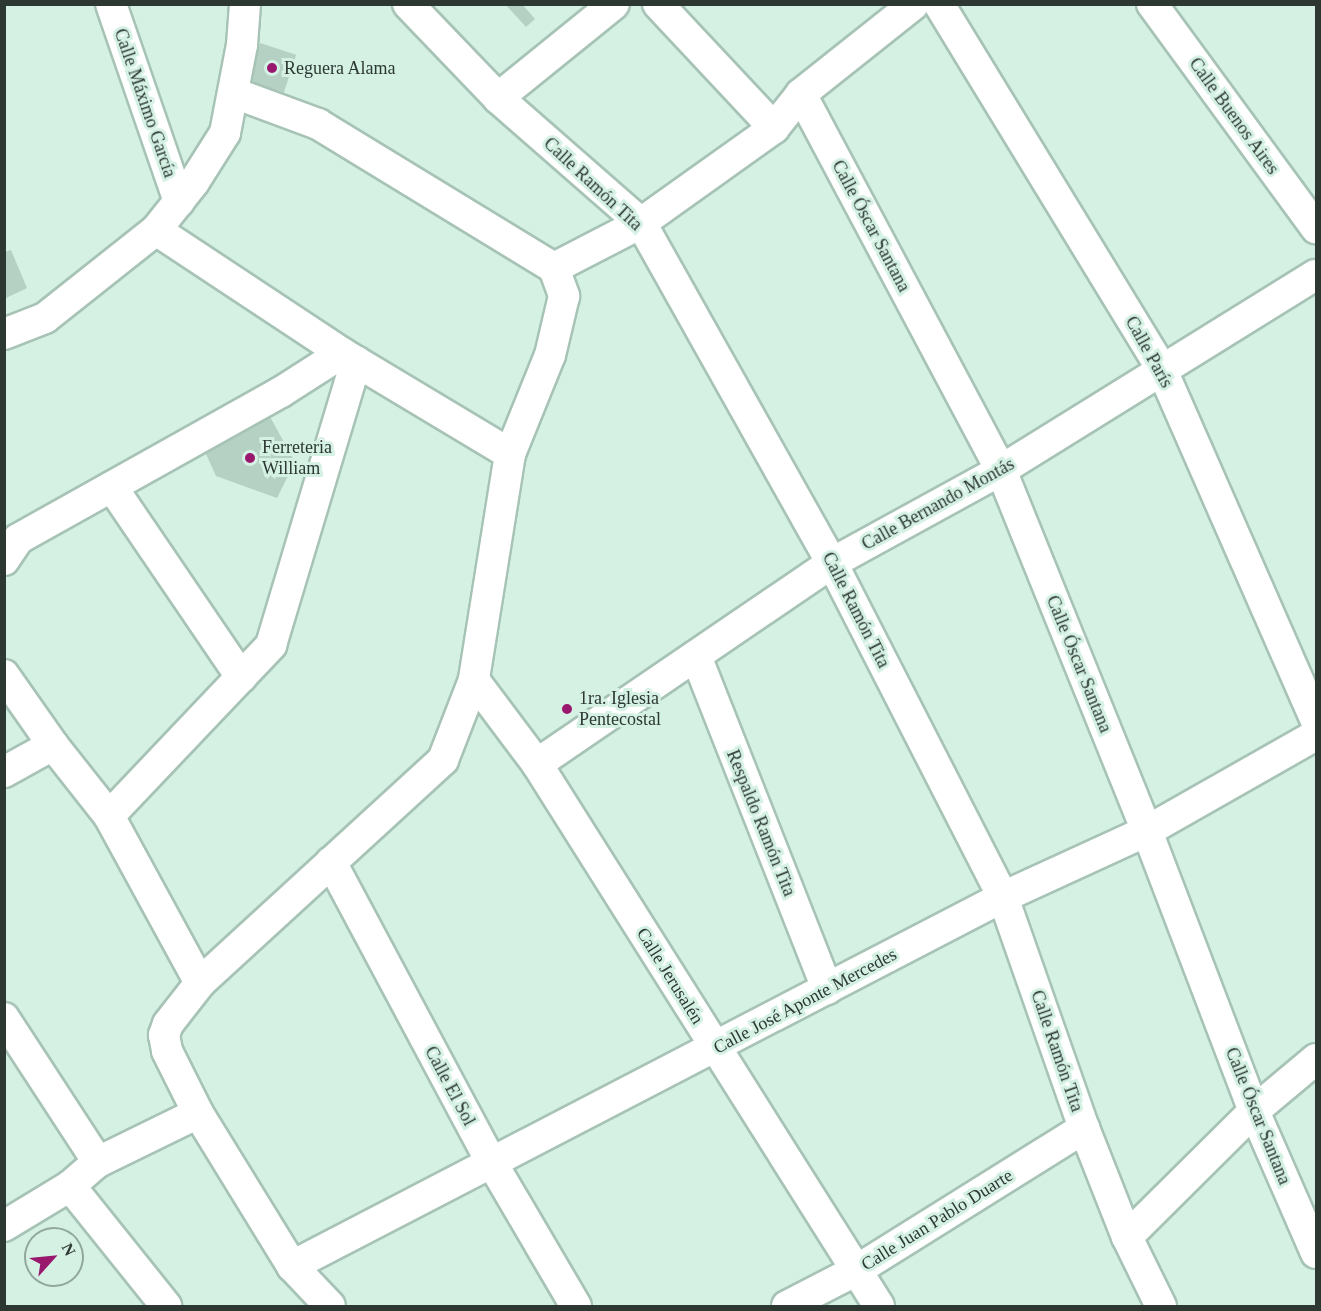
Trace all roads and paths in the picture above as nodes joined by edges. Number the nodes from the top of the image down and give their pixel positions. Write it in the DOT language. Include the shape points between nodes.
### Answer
graph roads {
  1 [pos="111,4"];
  2 [pos="245,4"];
  3 [pos="408,4"];
  4 [pos="614,4"];
  5 [pos="658,4"];
  6 [pos="914,4"];
  7 [pos="939,4"];
  8 [pos="1152,4"];
  9 [pos="234,93"];
  10 [pos="801,94"];
  11 [pos="498,98"];
  12 [pos="774,129"];
  13 [pos="179,202"];
  14 [pos="641,223"];
  15 [pos="1317,228"];
  16 [pos="156,231"];
  17 [pos="554,268"];
  18 [pos="1317,275"];
  19 [pos="4,334"];
  20 [pos="349,357"];
  21 [pos="1162,370"];
  22 [pos="510,454"];
  23 [pos="1001,470"];
  24 [pos="112,487"];
  25 [pos="4,560"];
  26 [pos="832,563"];
  27 [pos="696,656"];
  28 [pos="4,675"];
  29 [pos="241,677"];
  30 [pos="474,680"];
  31 [pos="1317,721"];
  32 [pos="1317,735"];
  33 [pos="53,745"];
  34 [pos="537,764"];
  35 [pos="4,772"];
  36 [pos="109,816"];
  37 [pos="1147,831"];
  38 [pos="331,862"];
  39 [pos="1003,897"];
  40 [pos="200,983"];
  41 [pos="827,989"];
  42 [pos="4,1018"];
  43 [pos="715,1048"];
  44 [pos="1317,1059"];
  45 [pos="1254,1111"];
  46 [pos="198,1113"];
  47 [pos="1084,1128"];
  48 [pos="98,1162"];
  49 [pos="492,1163"];
  50 [pos="70,1186"];
  51 [pos="4,1226"];
  52 [pos="1127,1237"];
  53 [pos="1317,1253"];
  54 [pos="292,1266"];
  55 [pos="857,1270"];
  56 [pos="166,1306"];
  57 [pos="330,1306"];
  58 [pos="576,1306"];
  59 [pos="787,1306"];
  60 [pos="879,1306"];
  61 [pos="1161,1306"];
  1 -- 13 [label="street, Calle Máximo García"];
  2 -- 9 [label="street"];
  3 -- 11 [label="street, Calle Ramón Tita"];
  4 -- 11 [label="street"];
  5 -- 12 [label="street"];
  6 -- 10 [label="street"];
  7 -- 21 [label="street, Calle París"];
  8 -- 15 [label="street, Calle Buenos Aires"];
  9 -- 13 [label="street" via="225,133"];
  9 -- 17 [label="street" via="318,124"];
  10 -- 12 [label="street"];
  10 -- 23 [label="street, Calle Óscar Santana"];
  11 -- 14 [label="street, Calle Ramón Tita"];
  12 -- 14 [label="street"];
  13 -- 16 [label="street"];
  14 -- 17 [label="street"];
  14 -- 26 [label="street, Calle Ramón Tita"];
  16 -- 19 [label="street" via="45,318"];
  16 -- 20 [label="street"];
  17 -- 22 [label="street" via="564,296 562,306 550,356"];
  18 -- 21 [label="street, Calle Bernando Montás"];
  20 -- 22 [label="street"];
  20 -- 24 [label="street"];
  20 -- 29 [label="street" via="271,645"];
  21 -- 23 [label="street, Calle Bernando Montás"];
  21 -- 31 [label="street, Calle París"];
  22 -- 30 [label="street"];
  23 -- 26 [label="street, Calle Bernando Montás"];
  23 -- 37 [label="street, Calle Óscar Santana"];
  24 -- 25 [label="street" via="18,539"];
  24 -- 29 [label="street"];
  26 -- 27 [label="street, Calle Bernando Montás"];
  26 -- 39 [label="street, Calle Ramón Tita"];
  27 -- 34 [label="street, Calle Bernando Montás"];
  27 -- 41 [label="street, Respaldo Ramón Tita"];
  28 -- 33 [label="street"];
  29 -- 36 [label="street"];
  30 -- 34 [label="street, Calle Jerusalén"];
  30 -- 38 [label="street" via="443,760"];
  32 -- 37 [label="street, Calle José Aponte Mercedes"];
  33 -- 35 [label="street"];
  33 -- 36 [label="street"];
  34 -- 43 [label="street, Calle Jerusalén"];
  36 -- 40 [label="street"];
  37 -- 39 [label="street, Calle José Aponte Mercedes"];
  37 -- 45 [label="street, Calle Óscar Santana"];
  38 -- 40 [label="street"];
  38 -- 49 [label="street, Calle El Sol"];
  39 -- 41 [label="street, Calle José Aponte Mercedes"];
  39 -- 47 [label="street, Calle Ramón Tita"];
  40 -- 46 [label="street" via="164,1035 167,1051"];
  41 -- 43 [label="street, Calle José Aponte Mercedes"];
  42 -- 48 [label="street"];
  43 -- 49 [label="street, Calle José Aponte Mercedes"];
  43 -- 55 [label="street, Calle Jerusalén"];
  44 -- 45 [label="street"];
  45 -- 52 [label="street"];
  45 -- 53 [label="street, Calle Óscar Santana"];
  46 -- 48 [label="street"];
  46 -- 54 [label="street"];
  47 -- 52 [label="street, Calle Ramón Tita"];
  47 -- 55 [label="street, Calle Juan Pablo Duarte"];
  48 -- 50 [label="street"];
  49 -- 54 [label="street, Calle José Aponte Mercedes"];
  49 -- 58 [label="street, Calle El Sol"];
  50 -- 51 [label="street"];
  50 -- 56 [label="street"];
  52 -- 61 [label="street, Calle Ramón Tita"];
  54 -- 57 [label="street"];
  55 -- 59 [label="street, Calle Juan Pablo Duarte"];
  55 -- 60 [label="street, Calle Jerusalén"];
}
